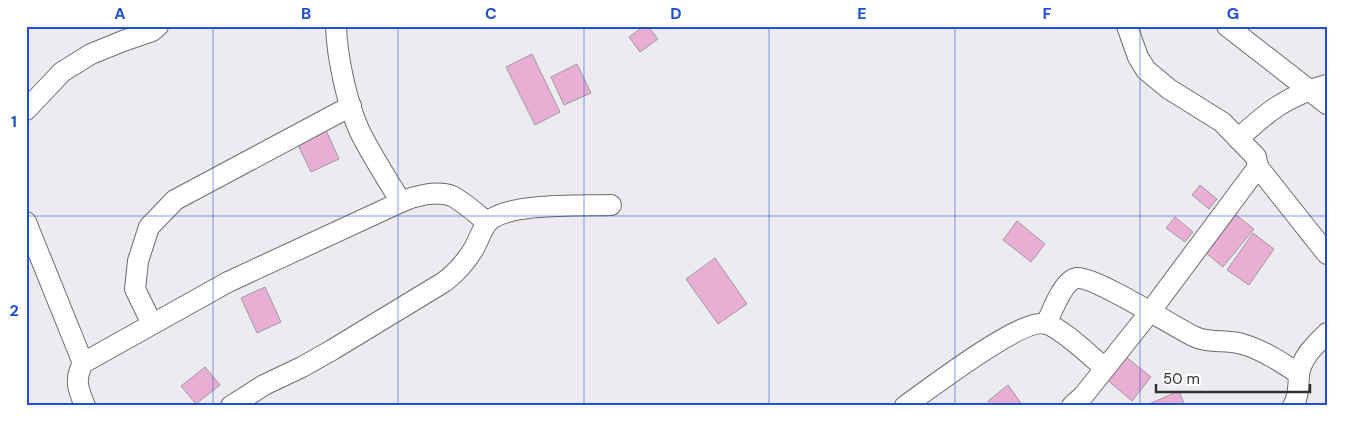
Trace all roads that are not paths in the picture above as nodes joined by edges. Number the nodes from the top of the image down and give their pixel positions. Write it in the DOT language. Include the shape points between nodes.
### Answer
graph roads {
  1 [pos="158,26"];
  2 [pos="336,26"];
  3 [pos="1127,26"];
  4 [pos="1227,26"];
  5 [pos="1318,88"];
  6 [pos="1327,104"];
  7 [pos="351,106"];
  8 [pos="26,110"];
  9 [pos="1238,139"];
  10 [pos="1258,167"];
  11 [pos="401,202"];
  12 [pos="611,205"];
  13 [pos="26,222"];
  14 [pos="488,222"];
  15 [pos="1327,254"];
  16 [pos="1150,312"];
  17 [pos="152,324"];
  18 [pos="1046,324"];
  19 [pos="1327,333"];
  20 [pos="83,363"];
  21 [pos="1105,368"];
  22 [pos="1299,374"];
  23 [pos="1080,403"];
  24 [pos="86,406"];
  25 [pos="231,406"];
  26 [pos="905,406"];
  27 [pos="1293,406"];
  1 -- 8 [label="street" via="152,32 91,54 62,72"];
  2 -- 7 [label="street" via="337,46"];
  3 -- 9 [label="street" via="1146,70 1169,89 1222,122"];
  4 -- 5 [label="street"];
  5 -- 6 [label="street"];
  5 -- 9 [label="street" via="1291,97 1262,116"];
  7 -- 11 [label="street" via="360,130"];
  7 -- 17 [label="street" via="176,200 149,228 138,261 136,289"];
  9 -- 10 [label="street" via="1256,157"];
  10 -- 15 [label="street"];
  10 -- 16 [label="street"];
  11 -- 14 [label="street" via="437,194 452,196"];
  11 -- 17 [label="street" via="228,282"];
  12 -- 14 [label="street" via="530,207 498,215"];
  13 -- 20 [label="street"];
  14 -- 25 [label="street" via="458,271 444,282"];
  16 -- 18 [label="street" via="1089,280 1078,278 1065,286"];
  16 -- 21 [label="street"];
  16 -- 22 [label="street" via="1195,338 1240,344 1274,357"];
  17 -- 20 [label="street"];
  18 -- 21 [label="street"];
  18 -- 26 [label="street" via="1023,328 1001,340"];
  19 -- 22 [label="street" via="1311,350"];
  20 -- 24 [label="street" via="78,372 77,386"];
  21 -- 23 [label="street"];
  22 -- 27 [label="street" via="1299,391"];
}
